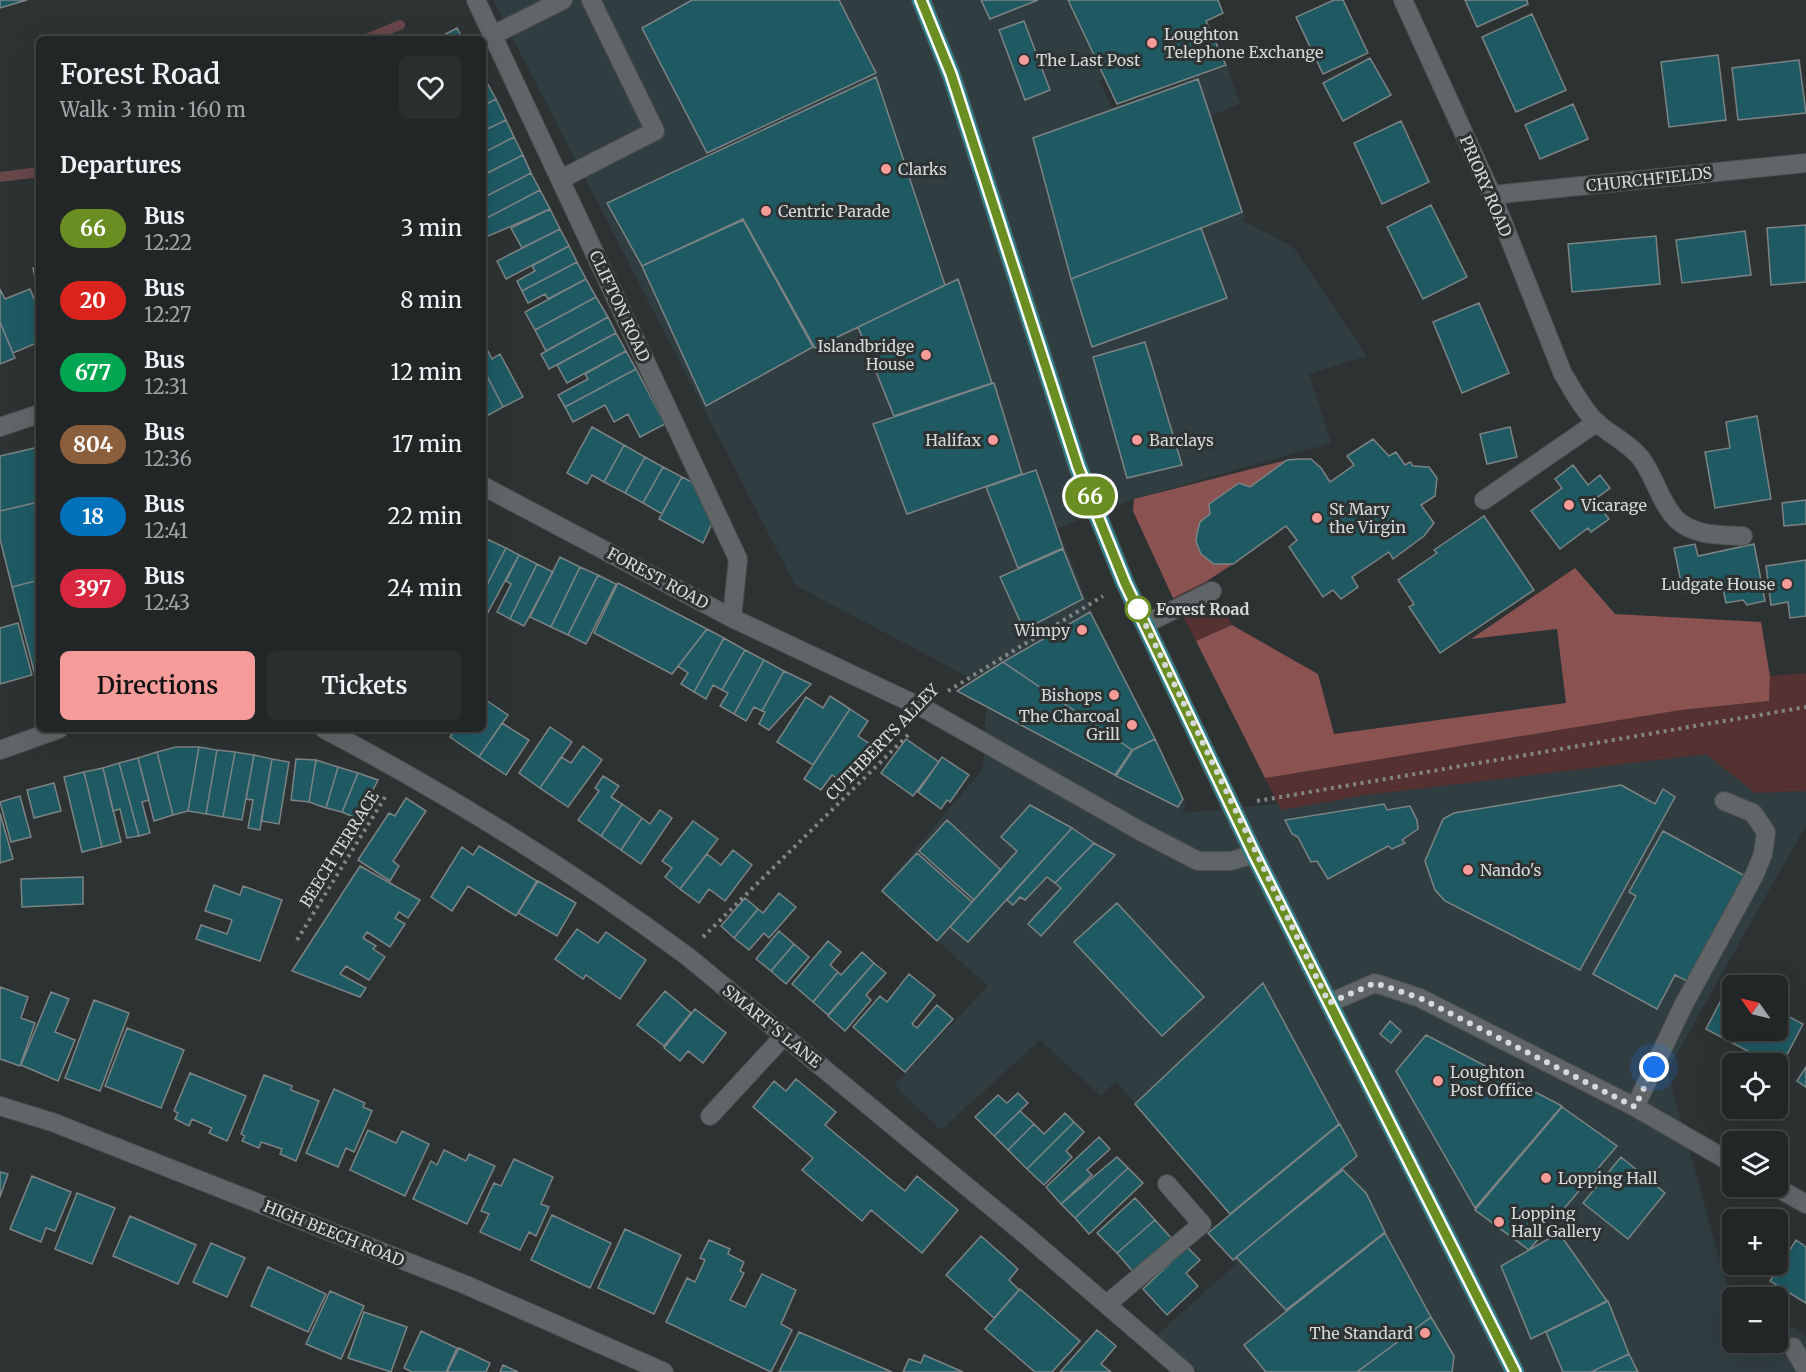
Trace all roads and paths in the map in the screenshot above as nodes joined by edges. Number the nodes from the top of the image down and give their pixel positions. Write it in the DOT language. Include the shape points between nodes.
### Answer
graph roads {
  1 [pos="476,0"];
  2 [pos="563,0"];
  3 [pos="591,0"];
  4 [pos="921,0"];
  5 [pos="1403,0"];
  6 [pos="493,35"];
  7 [pos="1806,163"];
  8 [pos="561,179"];
  9 [pos="1492,195"];
  10 [pos="36,415"];
  11 [pos="1596,422"];
  12 [pos="0,427"];
  13 [pos="486,488"];
  14 [pos="1485,500"];
  15 [pos="1743,536"];
  16 [pos="1125,583"];
  17 [pos="1212,591"];
  18 [pos="732,618"];
  19 [pos="1145,624"];
  20 [pos="1806,707"];
  21 [pos="927,710"];
  22 [pos="51,732"];
  23 [pos="330,732"];
  24 [pos="0,750"];
  25 [pos="402,770"];
  26 [pos="1724,801"];
  27 [pos="1233,805"];
  28 [pos="1254,854"];
  29 [pos="297,940"];
  30 [pos="687,956"];
  31 [pos="1329,1003"];
  32 [pos="784,1036"];
  33 [pos="0,1106"];
  34 [pos="1635,1107"];
  35 [pos="710,1116"];
  36 [pos="1722,1157"];
  37 [pos="1167,1184"];
  38 [pos="1788,1194"];
  39 [pos="1806,1204"];
  40 [pos="1107,1304"];
  41 [pos="1793,1347"];
  42 [pos="1806,1370"];
  43 [pos="1511,1371"];
  44 [pos="664,1372"];
  45 [pos="1185,1372"];
  1 -- 6 [label="street, CLIFTON ROAD"];
  2 -- 6 [label="street"];
  3 -- 8 [label="street" via="655,131"];
  4 -- 16 [label="main road" via="951,74 1078,467"];
  5 -- 9 [label="street, PRIORY ROAD"];
  6 -- 8 [label="street, CLIFTON ROAD"];
  7 -- 9 [label="street, CHURCHFIELDS"];
  8 -- 18 [label="street, CLIFTON ROAD" via="738,558"];
  9 -- 11 [label="street, PRIORY ROAD" via="1563,374"];
  10 -- 12 [label="street"];
  11 -- 14 [label="street"];
  11 -- 15 [label="street, PRIORY ROAD" via="1639,456 1678,521 1705,534"];
  13 -- 18 [label="street, FOREST ROAD"];
  16 -- 19 [label="main road"];
  16 -- 21 [label="path, CUTHBERTS ALLEY" via="950,689"];
  17 -- 19 [label="street"];
  18 -- 21 [label="street, FOREST ROAD"];
  19 -- 27 [label="main road"];
  20 -- 27 [label="path"];
  21 -- 28 [label="street, FOREST ROAD" via="1198,861 1231,861"];
  21 -- 30 [label="path, CUTHBERTS ALLEY" via="908,735"];
  22 -- 24 [label="street"];
  23 -- 25 [label="street, SMART'S LANE"];
  25 -- 29 [label="path, BEECH TERRACE"];
  25 -- 30 [label="street, SMART'S LANE" via="534,849"];
  26 -- 34 [label="street" via="1753,813 1766,832 1763,854"];
  27 -- 28 [label="main road"];
  28 -- 31 [label="main road"];
  30 -- 32 [label="street, SMART'S LANE"];
  31 -- 34 [label="street" via="1375,983 1420,998"];
  31 -- 43 [label="main road"];
  32 -- 35 [label="street"];
  32 -- 40 [label="street, SMART'S LANE"];
  33 -- 44 [label="street, HIGH BEECH ROAD" via="52,1122 466,1285"];
  34 -- 36 [label="street"];
  37 -- 40 [label="street" via="1202,1224"];
  38 -- 39 [label="street"];
  40 -- 45 [label="street, SMART'S LANE"];
  41 -- 42 [label="street"];
}
